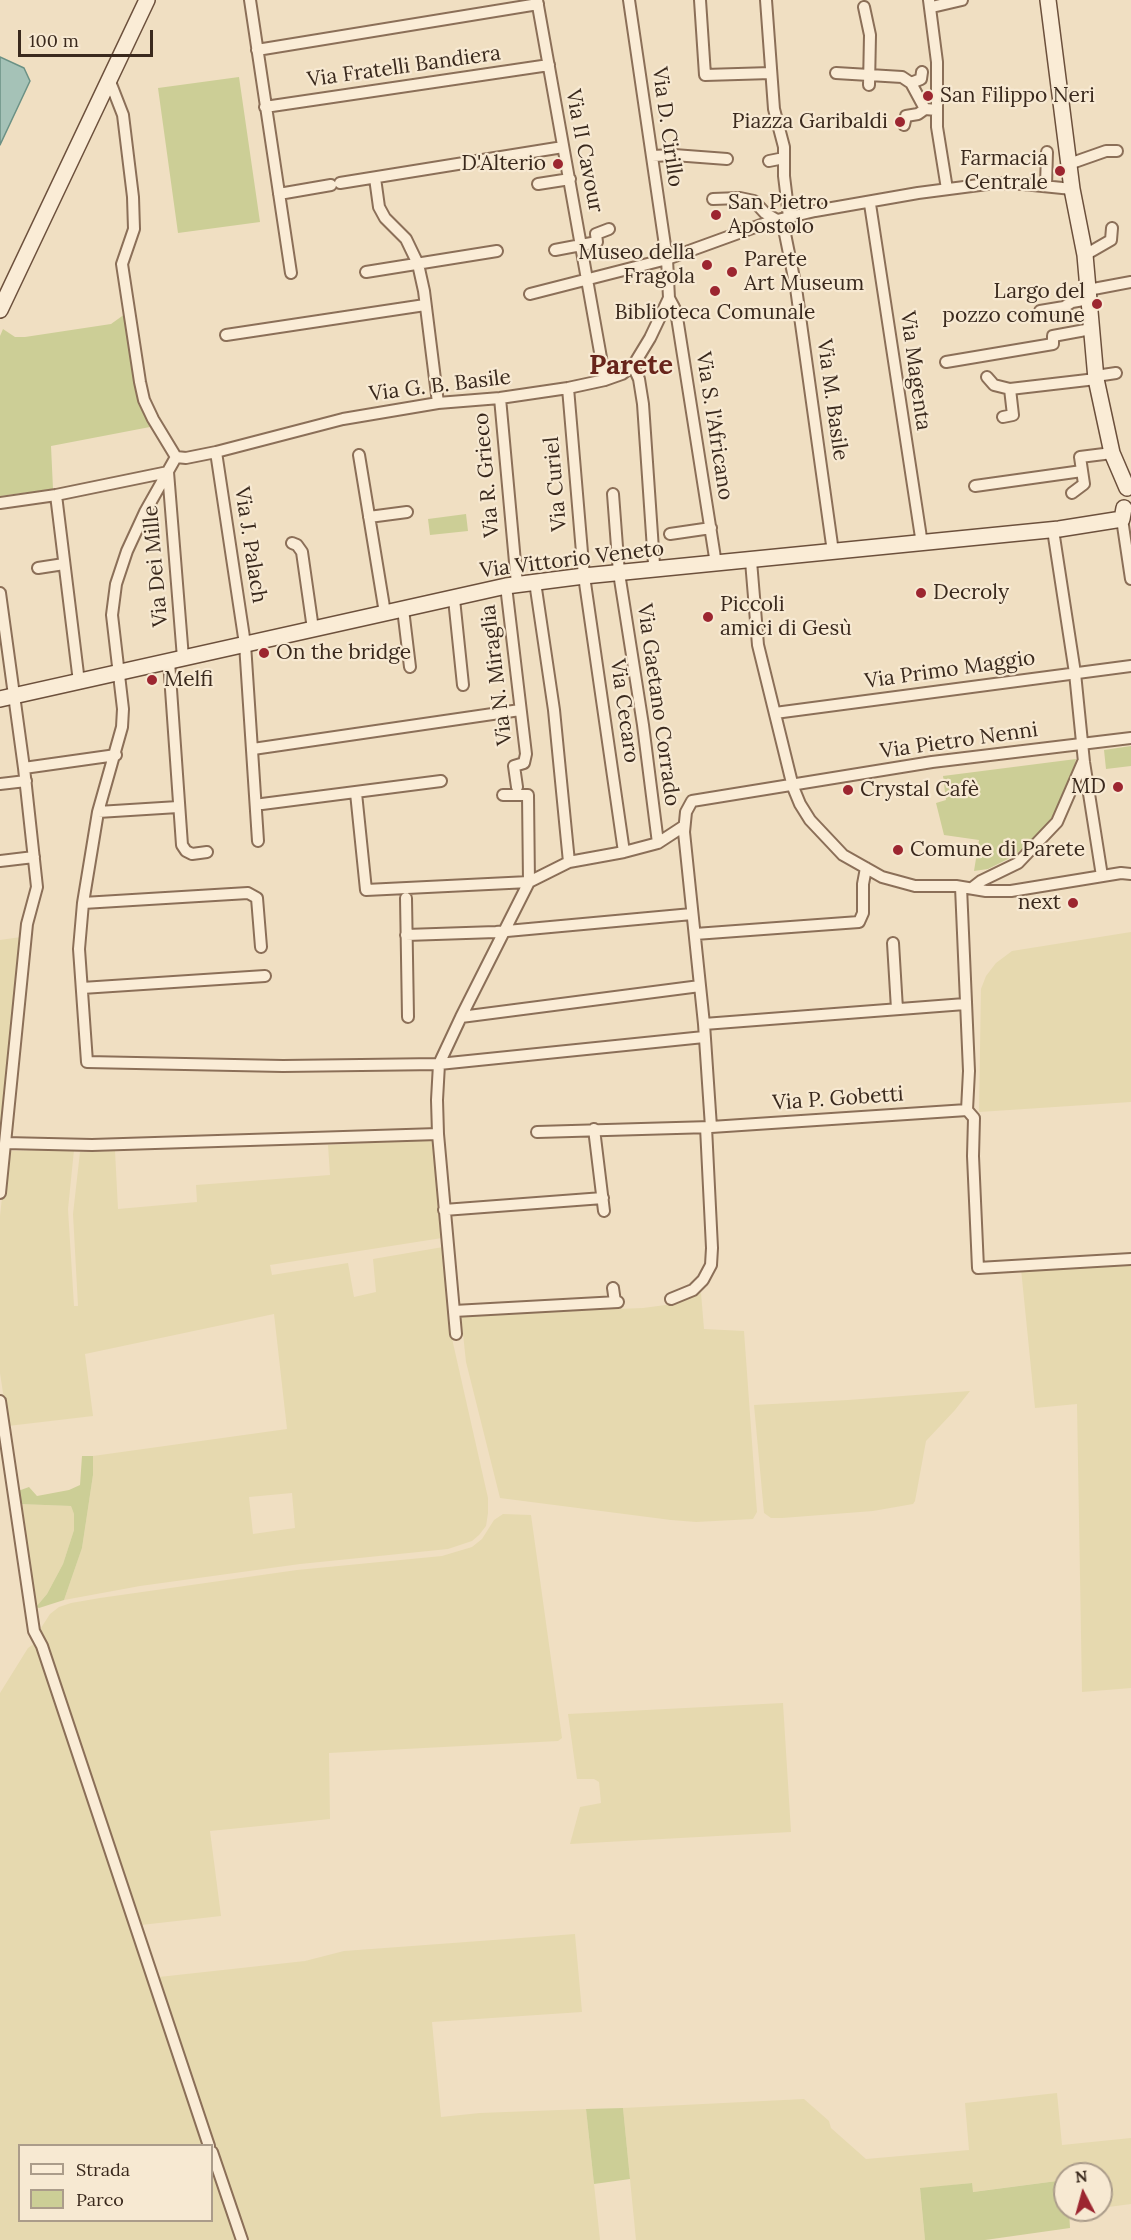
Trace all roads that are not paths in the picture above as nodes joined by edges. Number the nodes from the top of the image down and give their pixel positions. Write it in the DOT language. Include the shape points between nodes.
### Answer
graph roads {
  1 [pos="147,0"];
  2 [pos="250,0"];
  3 [pos="629,0"];
  4 [pos="700,0"];
  5 [pos="766,0"];
  6 [pos="962,0"];
  7 [pos="1048,0"];
  8 [pos="537,2"];
  9 [pos="930,3"];
  10 [pos="864,7"];
  11 [pos="257,50"];
  12 [pos="549,65"];
  13 [pos="921,72"];
  14 [pos="771,73"];
  15 [pos="836,73"];
  16 [pos="109,79"];
  17 [pos="869,80"];
  18 [pos="911,83"];
  19 [pos="266,107"];
  20 [pos="924,109"];
  21 [pos="937,110"];
  22 [pos="904,125"];
  23 [pos="563,147"];
  24 [pos="1111,149"];
  25 [pos="1047,152"];
  26 [pos="652,156"];
  27 [pos="784,158"];
  28 [pos="727,159"];
  29 [pos="769,161"];
  30 [pos="1069,164"];
  31 [pos="375,178"];
  32 [pos="570,179"];
  33 [pos="538,184"];
  34 [pos="1046,186"];
  35 [pos="946,189"];
  36 [pos="1072,189"];
  37 [pos="279,194"];
  38 [pos="713,200"];
  39 [pos="870,204"];
  40 [pos="783,219"];
  41 [pos="1112,228"];
  42 [pos="609,229"];
  43 [pos="582,246"];
  44 [pos="555,250"];
  45 [pos="497,251"];
  46 [pos="1085,255"];
  47 [pos="667,259"];
  48 [pos="418,264"];
  49 [pos="366,272"];
  50 [pos="291,273"];
  51 [pos="587,279"];
  52 [pos="1131,282"];
  53 [pos="530,294"];
  54 [pos="1088,294"];
  55 [pos="669,298"];
  56 [pos="425,305"];
  57 [pos="0,310"];
  58 [pos="1040,311"];
  59 [pos="1091,329"];
  60 [pos="226,335"];
  61 [pos="946,362"];
  62 [pos="633,366"];
  63 [pos="1116,374"];
  64 [pos="987,377"];
  65 [pos="1096,377"];
  66 [pos="605,380"];
  67 [pos="568,388"];
  68 [pos="1010,389"];
  69 [pos="500,398"];
  70 [pos="438,403"];
  71 [pos="1003,417"];
  72 [pos="216,452"];
  73 [pos="1112,453"];
  74 [pos="359,455"];
  75 [pos="176,457"];
  76 [pos="1082,471"];
  77 [pos="168,472"];
  78 [pos="975,486"];
  79 [pos="1129,488"];
  80 [pos="1072,493"];
  81 [pos="613,494"];
  82 [pos="56,495"];
  83 [pos="0,503"];
  84 [pos="407,512"];
  85 [pos="1126,513"];
  86 [pos="369,517"];
  87 [pos="711,528"];
  88 [pos="1053,530"];
  89 [pos="670,534"];
  90 [pos="292,543"];
  91 [pos="922,544"];
  92 [pos="833,552"];
  93 [pos="751,561"];
  94 [pos="64,564"];
  95 [pos="716,564"];
  96 [pos="38,568"];
  97 [pos="654,568"];
  98 [pos="619,573"];
  99 [pos="584,576"];
  100 [pos="1131,579"];
  101 [pos="535,582"];
  102 [pos="512,585"];
  103 [pos="0,593"];
  104 [pos="454,599"];
  105 [pos="403,609"];
  106 [pos="385,613"];
  107 [pos="313,629"];
  108 [pos="245,644"];
  109 [pos="176,659"];
  110 [pos="1131,666"];
  111 [pos="410,667"];
  112 [pos="119,672"];
  113 [pos="1075,674"];
  114 [pos="79,682"];
  115 [pos="463,685"];
  116 [pos="7,697"];
  117 [pos="520,710"];
  118 [pos="775,713"];
  119 [pos="1131,738"];
  120 [pos="1083,745"];
  121 [pos="253,748"];
  122 [pos="116,755"];
  123 [pos="1084,762"];
  124 [pos="24,768"];
  125 [pos="26,781"];
  126 [pos="441,781"];
  127 [pos="0,784"];
  128 [pos="793,787"];
  129 [pos="517,788"];
  130 [pos="356,793"];
  131 [pos="503,795"];
  132 [pos="262,804"];
  133 [pos="178,807"];
  134 [pos="98,812"];
  135 [pos="684,826"];
  136 [pos="258,841"];
  137 [pos="658,843"];
  138 [pos="207,852"];
  139 [pos="624,852"];
  140 [pos="34,857"];
  141 [pos="0,861"];
  142 [pos="568,862"];
  143 [pos="866,868"];
  144 [pos="1131,873"];
  145 [pos="1102,876"];
  146 [pos="529,882"];
  147 [pos="967,888"];
  148 [pos="406,898"];
  149 [pos="83,903"];
  150 [pos="692,914"];
  151 [pos="503,932"];
  152 [pos="695,934"];
  153 [pos="406,935"];
  154 [pos="893,943"];
  155 [pos="261,947"];
  156 [pos="265,976"];
  157 [pos="700,986"];
  158 [pos="82,988"];
  159 [pos="965,1004"];
  160 [pos="897,1010"];
  161 [pos="408,1017"];
  162 [pos="461,1017"];
  163 [pos="704,1024"];
  164 [pos="704,1037"];
  165 [pos="439,1065"];
  166 [pos="967,1110"];
  167 [pos="708,1127"];
  168 [pos="594,1129"];
  169 [pos="537,1132"];
  170 [pos="438,1134"];
  171 [pos="5,1143"];
  172 [pos="0,1193"];
  173 [pos="603,1198"];
  174 [pos="444,1210"];
  175 [pos="604,1210"];
  176 [pos="1131,1259"];
  177 [pos="613,1288"];
  178 [pos="671,1299"];
  179 [pos="454,1311"];
  180 [pos="456,1334"];
  181 [pos="0,1401"];
  182 [pos="209,2144"];
  183 [pos="213,2155"];
  184 [pos="242,2240"];
  1 -- 16 [label="street"];
  2 -- 11 [label="street"];
  3 -- 26 [label="street, Via D. Cirillo"];
  4 -- 14 [label="street" via="705,75"];
  5 -- 14 [label="street, Via M. Basile"];
  6 -- 9 [label="street"];
  7 -- 30 [label="street"];
  8 -- 11 [label="street"];
  8 -- 12 [label="street, Via II Cavour"];
  9 -- 21 [label="street" via="937,62"];
  10 -- 17 [label="street" via="870,35"];
  11 -- 19 [label="street"];
  12 -- 19 [label="street, Via Fratelli Bandiera"];
  12 -- 23 [label="street, Via II Cavour"];
  13 -- 18 [label="street" via="921,79"];
  14 -- 27 [label="street, Via M. Basile"];
  15 -- 17 [label="street"];
  16 -- 57 [label="street"];
  16 -- 75 [label="street" via="123,115 133,196 134,228 122,264 140,382 148,410"];
  17 -- 18 [label="street" via="902,77"];
  18 -- 20 [label="street"];
  19 -- 37 [label="street"];
  20 -- 21 [label="street"];
  20 -- 22 [label="street" via="906,116"];
  21 -- 35 [label="street"];
  23 -- 31 [label="street"];
  23 -- 32 [label="street, Via II Cavour"];
  24 -- 30 [label="street"];
  25 -- 34 [label="street"];
  26 -- 28 [label="street"];
  26 -- 47 [label="street, Via D. Cirillo"];
  27 -- 29 [label="street"];
  27 -- 40 [label="street, Via M. Basile"];
  30 -- 36 [label="street"];
  31 -- 37 [label="street"];
  31 -- 48 [label="street" via="379,207 403,234"];
  32 -- 33 [label="street"];
  32 -- 43 [label="street, Via II Cavour"];
  34 -- 35 [label="street" via="995,183"];
  34 -- 36 [label="street"];
  35 -- 39 [label="street"];
  36 -- 46 [label="street"];
  37 -- 50 [label="street"];
  38 -- 40 [label="street" via="754,201 765,213"];
  39 -- 40 [label="street"];
  39 -- 91 [label="street, Via Magenta"];
  40 -- 47 [label="street"];
  40 -- 92 [label="street, Via M. Basile"];
  41 -- 46 [label="street" via="1111,240"];
  42 -- 43 [label="street" via="596,234 597,242"];
  43 -- 44 [label="street"];
  43 -- 51 [label="street, Via II Cavour"];
  45 -- 48 [label="street"];
  46 -- 54 [label="street"];
  47 -- 51 [label="street"];
  47 -- 55 [label="street, Via S. l'Africano"];
  48 -- 49 [label="street"];
  48 -- 56 [label="street"];
  51 -- 53 [label="street"];
  51 -- 66 [label="street, Via II Cavour"];
  52 -- 54 [label="street"];
  54 -- 58 [label="street"];
  54 -- 59 [label="street"];
  55 -- 62 [label="street"];
  55 -- 87 [label="street, Via S. l'Africano" via="678,322"];
  56 -- 60 [label="street"];
  56 -- 70 [label="street"];
  59 -- 61 [label="street" via="1053,336 1053,344"];
  59 -- 65 [label="street"];
  62 -- 66 [label="street, Via G. B. Basile"];
  62 -- 97 [label="street" via="643,404"];
  63 -- 65 [label="street"];
  64 -- 68 [label="street" via="994,385"];
  65 -- 68 [label="street"];
  65 -- 73 [label="street"];
  66 -- 67 [label="street, Via G. B. Basile"];
  67 -- 69 [label="street, Via G. B. Basile"];
  67 -- 99 [label="street, Via Curiel"];
  68 -- 71 [label="street" via="1013,415"];
  69 -- 70 [label="street, Via G. B. Basile"];
  69 -- 102 [label="street, Via R. Grieco"];
  70 -- 72 [label="street, Via G. B. Basile" via="343,418"];
  72 -- 75 [label="street, Via G. B. Basile"];
  72 -- 108 [label="street, Via J. Palach"];
  73 -- 76 [label="street" via="1080,457"];
  73 -- 79 [label="street"];
  74 -- 86 [label="street"];
  75 -- 77 [label="street"];
  76 -- 78 [label="street"];
  76 -- 80 [label="street" via="1084,483"];
  77 -- 82 [label="street"];
  77 -- 109 [label="street, Via Dei Mille"];
  77 -- 112 [label="street" via="127,551 116,584 112,615"];
  79 -- 85 [label="street" via="1121,497"];
  81 -- 98 [label="street, Via Gaetano Corrado"];
  82 -- 83 [label="street"];
  82 -- 94 [label="street"];
  84 -- 86 [label="street"];
  85 -- 88 [label="street, Via Vittorio Veneto"];
  85 -- 100 [label="street"];
  86 -- 106 [label="street"];
  87 -- 89 [label="street"];
  87 -- 95 [label="street, Via S. l'Africano"];
  88 -- 91 [label="street, Via Vittorio Veneto"];
  88 -- 113 [label="street"];
  90 -- 107 [label="street" via="302,552"];
  91 -- 92 [label="street, Via Vittorio Veneto"];
  92 -- 93 [label="street, Via Vittorio Veneto"];
  93 -- 95 [label="street, Via Vittorio Veneto"];
  93 -- 118 [label="street" via="758,645"];
  94 -- 96 [label="street"];
  94 -- 114 [label="street"];
  95 -- 97 [label="street, Via Vittorio Veneto"];
  97 -- 98 [label="street, Via Vittorio Veneto"];
  98 -- 99 [label="street, Via Vittorio Veneto"];
  98 -- 137 [label="street, Via Gaetano Corrado"];
  99 -- 101 [label="street, Via Vittorio Veneto"];
  99 -- 139 [label="street, Via Cecaro"];
  101 -- 102 [label="street, Via Vittorio Veneto"];
  101 -- 142 [label="street" via="554,710"];
  102 -- 104 [label="street, Via Vittorio Veneto"];
  102 -- 117 [label="street, Via N. Miraglia"];
  103 -- 116 [label="street"];
  104 -- 105 [label="street, Via Vittorio Veneto"];
  104 -- 115 [label="street"];
  105 -- 106 [label="street, Via Vittorio Veneto"];
  105 -- 111 [label="street"];
  106 -- 107 [label="street, Via Vittorio Veneto"];
  107 -- 108 [label="street, Via Vittorio Veneto"];
  108 -- 109 [label="street, Via Vittorio Veneto"];
  108 -- 121 [label="street, Via J. Palach"];
  109 -- 112 [label="street, Via Vittorio Veneto"];
  109 -- 133 [label="street, Via Dei Mille"];
  110 -- 113 [label="street, Via Primo Maggio"];
  112 -- 114 [label="street, Via Vittorio Veneto"];
  112 -- 122 [label="street" via="123,709"];
  113 -- 118 [label="street, Via Primo Maggio"];
  113 -- 120 [label="street"];
  114 -- 116 [label="street, Via Vittorio Veneto"];
  116 -- 124 [label="street"];
  117 -- 121 [label="street"];
  117 -- 129 [label="street, Via N. Miraglia" via="526,754 524,763 514,766"];
  118 -- 128 [label="street"];
  119 -- 120 [label="street, Via Pietro Nenni"];
  120 -- 123 [label="street"];
  120 -- 128 [label="street, Via Pietro Nenni" via="932,762"];
  121 -- 136 [label="street, Via J. Palach"];
  122 -- 124 [label="street"];
  122 -- 134 [label="street"];
  123 -- 145 [label="street"];
  123 -- 147 [label="street" via="1057,822 1018,863"];
  124 -- 125 [label="street"];
  125 -- 127 [label="street"];
  125 -- 140 [label="street"];
  126 -- 130 [label="street"];
  128 -- 135 [label="street, Via Pietro Nenni" via="692,801"];
  128 -- 143 [label="street" via="823,836 843,855"];
  130 -- 132 [label="street"];
  130 -- 146 [label="street" via="366,890"];
  131 -- 146 [label="street" via="528,795"];
  133 -- 134 [label="street"];
  133 -- 138 [label="street, Via Dei Mille" via="182,845 192,854"];
  134 -- 149 [label="street"];
  135 -- 137 [label="street"];
  135 -- 150 [label="street"];
  137 -- 139 [label="street"];
  139 -- 142 [label="street"];
  140 -- 141 [label="street"];
  140 -- 171 [label="street" via="37,886 27,924"];
  142 -- 146 [label="street"];
  143 -- 147 [label="street" via="915,886"];
  143 -- 152 [label="street" via="859,922"];
  144 -- 145 [label="street"];
  145 -- 147 [label="street" via="1011,891"];
  146 -- 151 [label="street"];
  147 -- 159 [label="street"];
  148 -- 153 [label="street"];
  149 -- 155 [label="street" via="248,893 257,898"];
  149 -- 158 [label="street" via="79,949"];
  150 -- 151 [label="street"];
  150 -- 152 [label="street"];
  151 -- 153 [label="street"];
  151 -- 162 [label="street"];
  152 -- 157 [label="street"];
  153 -- 161 [label="street"];
  154 -- 160 [label="street"];
  156 -- 158 [label="street"];
  157 -- 162 [label="street"];
  157 -- 163 [label="street"];
  158 -- 165 [label="street" via="87,1062"];
  159 -- 160 [label="street"];
  159 -- 166 [label="street"];
  160 -- 163 [label="street"];
  162 -- 165 [label="street"];
  163 -- 164 [label="street"];
  164 -- 165 [label="street"];
  164 -- 167 [label="street"];
  165 -- 170 [label="street"];
  166 -- 167 [label="street, Via P. Gobetti"];
  166 -- 176 [label="street" via="974,1118 978,1268"];
  167 -- 168 [label="street, Via P. Gobetti"];
  167 -- 178 [label="street" via="711,1264 698,1286"];
  168 -- 169 [label="street, Via P. Gobetti"];
  168 -- 173 [label="street"];
  170 -- 171 [label="street" via="103,1145"];
  170 -- 174 [label="street"];
  171 -- 172 [label="street"];
  173 -- 174 [label="street"];
  173 -- 175 [label="street"];
  174 -- 179 [label="street"];
  177 -- 179 [label="street" via="617,1302"];
  179 -- 180 [label="street"];
  181 -- 182 [label="street" via="34,1631"];
  183 -- 184 [label="street"];
}
